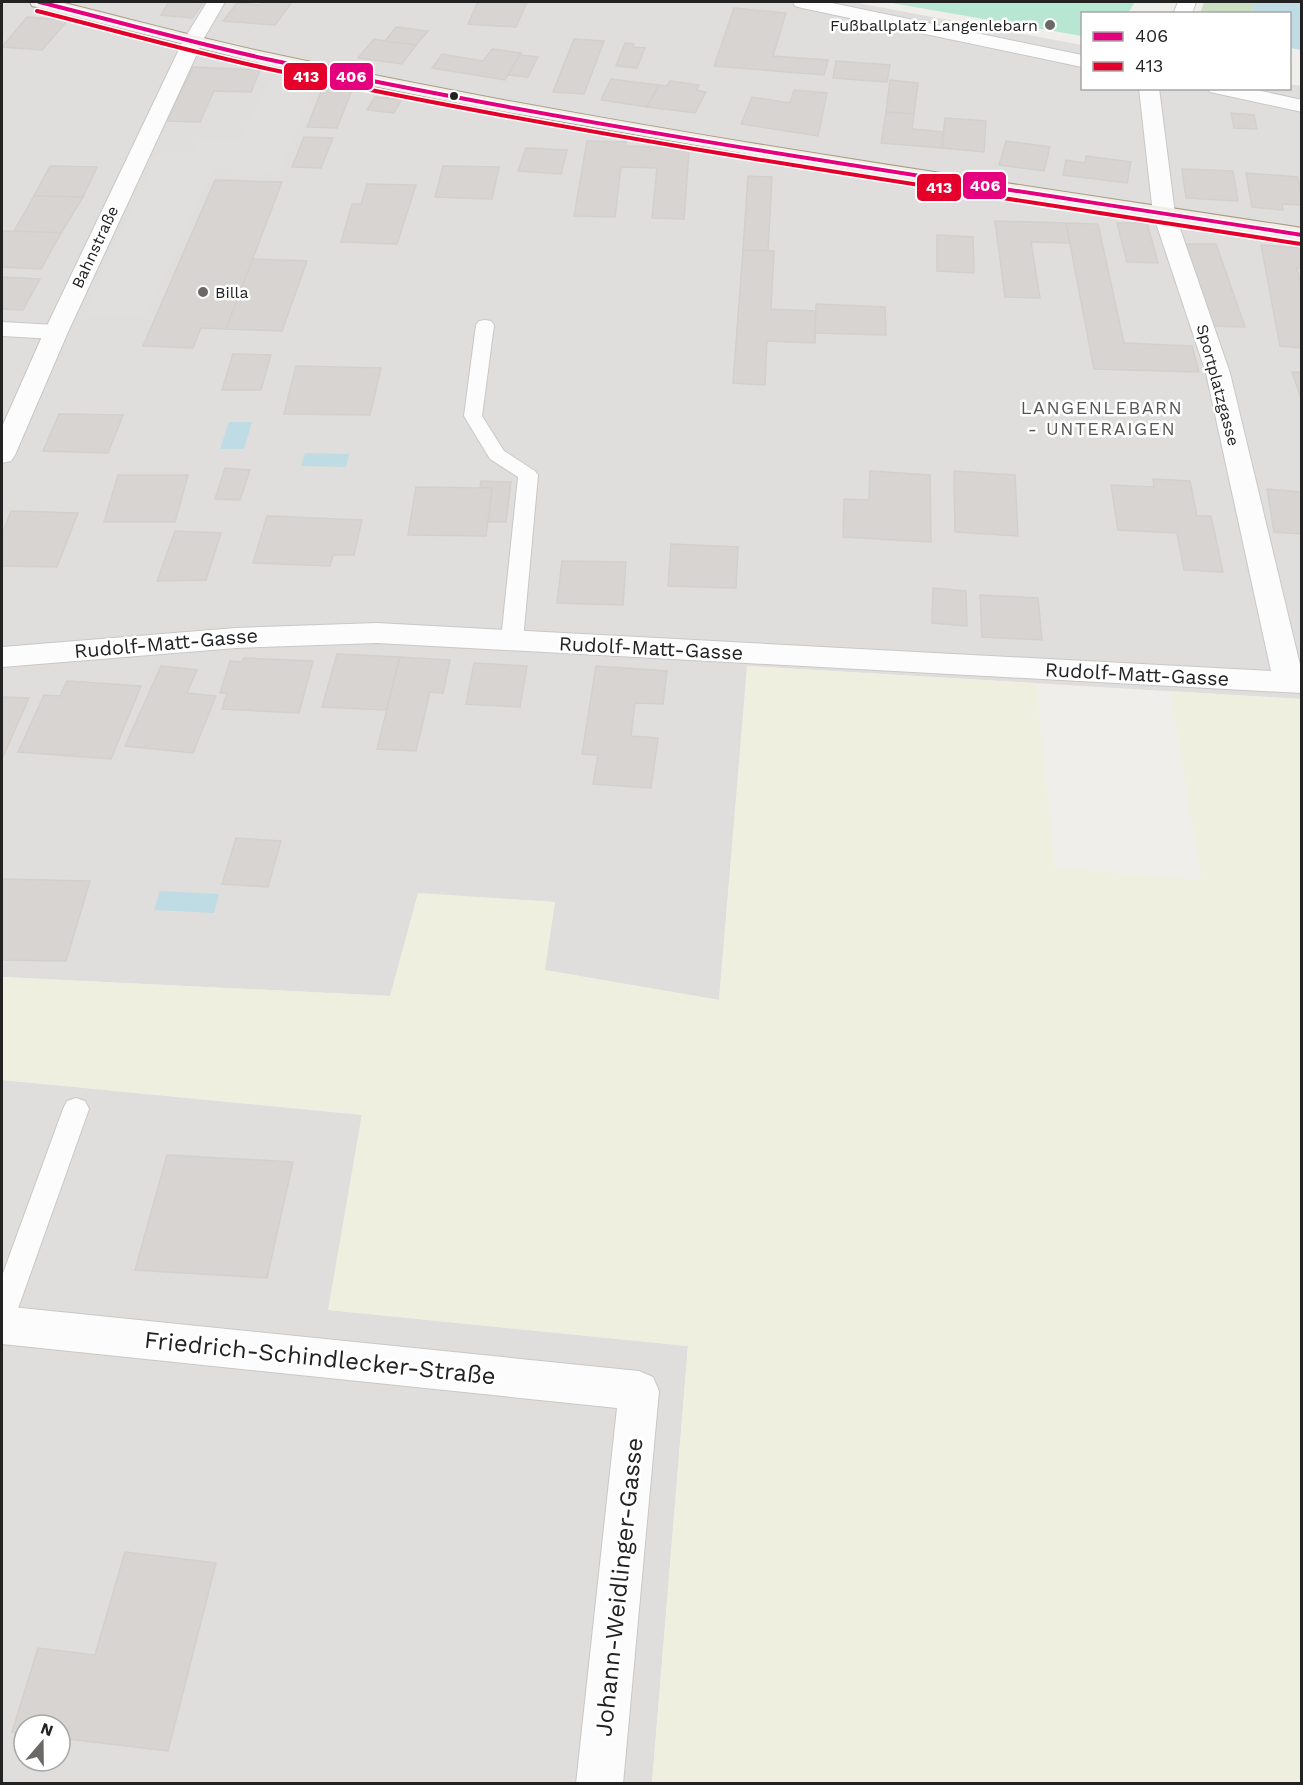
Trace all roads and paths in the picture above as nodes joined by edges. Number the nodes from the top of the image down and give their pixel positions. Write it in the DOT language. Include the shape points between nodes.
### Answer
graph roads {
  1 [pos="39,2"];
  2 [pos="216,2"];
  3 [pos="801,2"];
  4 [pos="193,41"];
  5 [pos="1081,61"];
  6 [pos="1149,90"];
  7 [pos="1226,90"];
  8 [pos="1302,106"];
  9 [pos="1164,214"];
  10 [pos="1302,235"];
  11 [pos="485,325"];
  12 [pos="2,329"];
  13 [pos="56,332"];
  14 [pos="2,455"];
  15 [pos="512,640"];
  16 [pos="2,657"];
  17 [pos="1295,683"];
  18 [pos="76,1109"];
  19 [pos="2,1314"];
  20 [pos="2,1326"];
  21 [pos="639,1391"];
  22 [pos="599,1784"];
  1 -- 4 [label="main road"];
  2 -- 4 [label="street, Bahnstraße"];
  3 -- 5 [label="street"];
  4 -- 9 [label="main road" via="489,103 787,156"];
  4 -- 13 [label="street, Bahnstraße"];
  6 -- 9 [label="street, Sportplatzgasse"];
  7 -- 8 [label="street"];
  9 -- 10 [label="main road"];
  9 -- 17 [label="street, Sportplatzgasse" via="1218,373"];
  11 -- 15 [label="lane" via="473,416 497,455 528,475"];
  12 -- 13 [label="street"];
  13 -- 14 [label="street, Bahnstraße"];
  15 -- 16 [label="street, Rudolf-Matt-Gasse" via="291,633"];
  15 -- 17 [label="street, Rudolf-Matt-Gasse"];
  18 -- 19 [label="lane"];
  20 -- 21 [label="street, Friedrich-Schindlecker-Straße"];
  21 -- 22 [label="street, Johann-Weidlinger-Gasse"];
}
